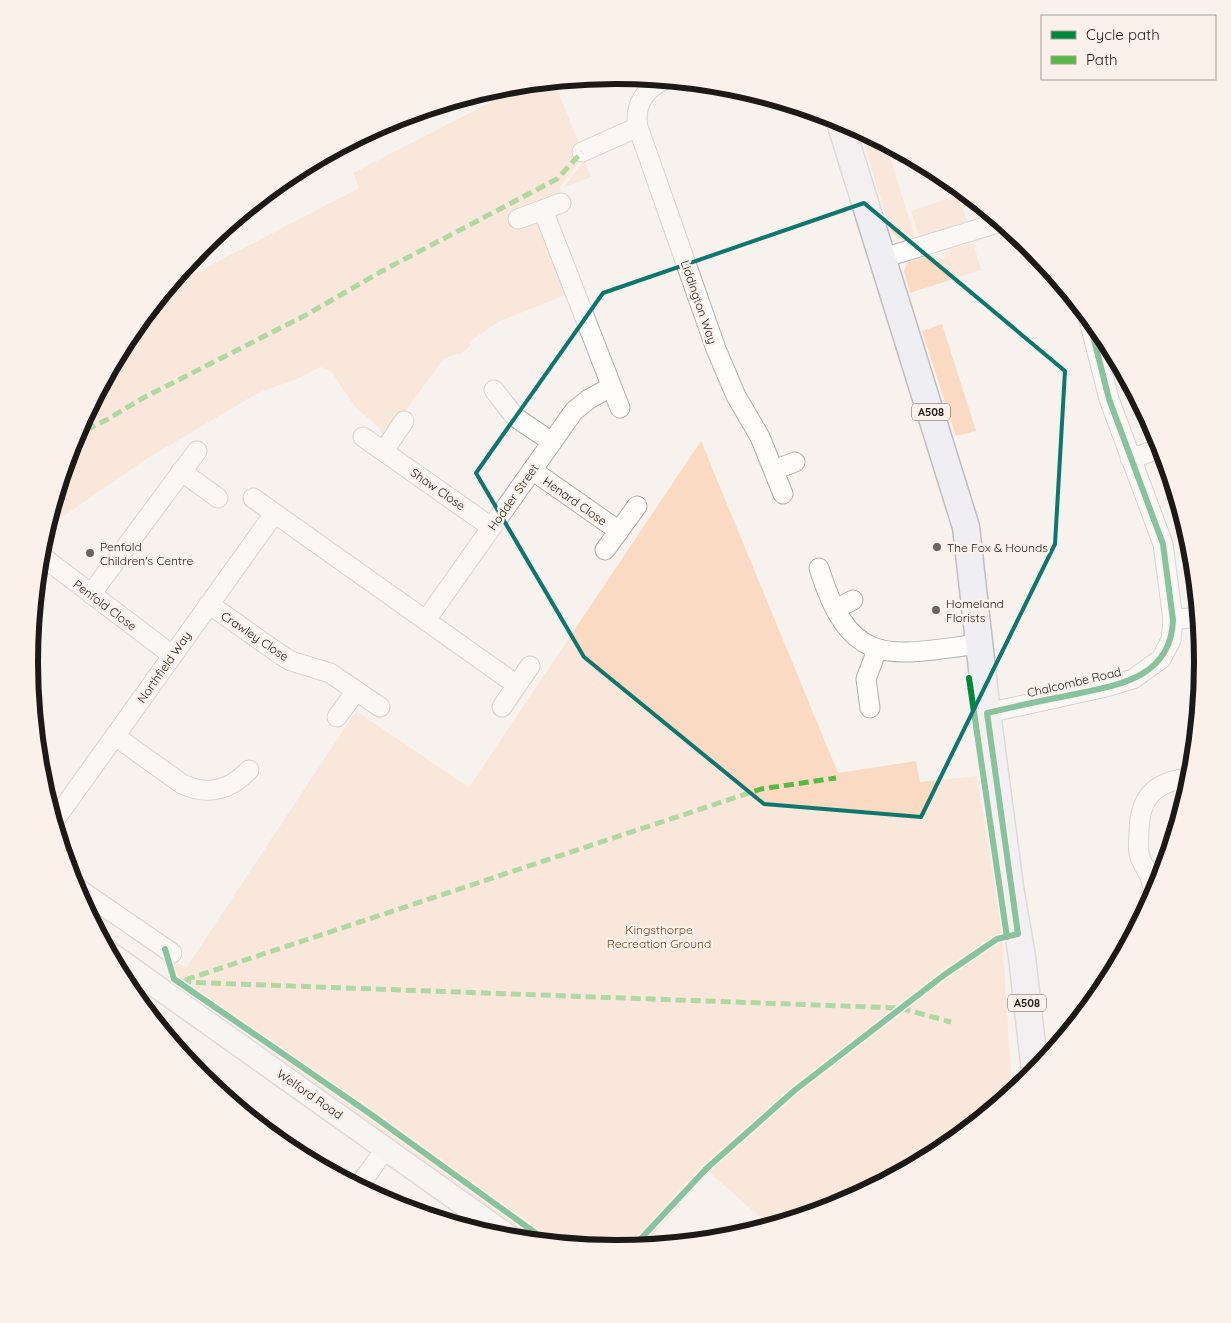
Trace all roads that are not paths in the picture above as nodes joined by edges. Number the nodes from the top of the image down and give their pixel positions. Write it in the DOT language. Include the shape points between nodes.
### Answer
graph roads {
  1 [pos="654,85"];
  2 [pos="638,127"];
  3 [pos="842,130"];
  4 [pos="582,152"];
  5 [pos="561,203"];
  6 [pos="543,210"];
  7 [pos="518,219"];
  8 [pos="994,224"];
  9 [pos="883,258"];
  10 [pos="1092,335"];
  11 [pos="612,387"];
  12 [pos="494,390"];
  13 [pos="620,408"];
  14 [pos="404,421"];
  15 [pos="363,437"];
  16 [pos="552,442"];
  17 [pos="196,451"];
  18 [pos="384,451"];
  19 [pos="1154,451"];
  20 [pos="1130,459"];
  21 [pos="795,462"];
  22 [pos="532,470"];
  23 [pos="774,470"];
  24 [pos="181,471"];
  25 [pos="782,494"];
  26 [pos="218,498"];
  27 [pos="253,498"];
  28 [pos="637,506"];
  29 [pos="274,514"];
  30 [pos="491,527"];
  31 [pos="619,531"];
  32 [pos="606,550"];
  33 [pos="47,560"];
  34 [pos="819,568"];
  35 [pos="91,594"];
  36 [pos="853,600"];
  37 [pos="209,604"];
  38 [pos="836,609"];
  39 [pos="1192,618"];
  40 [pos="426,620"];
  41 [pos="1173,620"];
  42 [pos="980,644"];
  43 [pos="877,650"];
  44 [pos="172,655"];
  45 [pos="530,666"];
  46 [pos="517,685"];
  47 [pos="356,691"];
  48 [pos="380,707"];
  49 [pos="502,707"];
  50 [pos="870,708"];
  51 [pos="987,713"];
  52 [pos="337,717"];
  53 [pos="115,736"];
  54 [pos="249,770"];
  55 [pos="1181,780"];
  56 [pos="58,815"];
  57 [pos="1153,876"];
  58 [pos="86,894"];
  59 [pos="172,953"];
  60 [pos="122,962"];
  61 [pos="1034,1060"];
  62 [pos="386,1148"];
  63 [pos="362,1181"];
  64 [pos="495,1226"];
  1 -- 2 [label="street, Liddington Way" via="642,97"];
  2 -- 4 [label="street"];
  2 -- 23 [label="street, Liddington Way" via="716,349"];
  3 -- 9 [label="highway, A508"];
  5 -- 6 [label="street"];
  6 -- 7 [label="street"];
  6 -- 11 [label="street"];
  8 -- 9 [label="street"];
  9 -- 42 [label="highway, A508" via="963,514"];
  10 -- 20 [label="street, Chalcombe Road" via="1102,377"];
  11 -- 13 [label="street"];
  11 -- 16 [label="street, Hodder Street" via="581,405"];
  12 -- 16 [label="street" via="515,417"];
  14 -- 18 [label="street"];
  15 -- 18 [label="street, Shaw Close"];
  16 -- 22 [label="street, Hodder Street"];
  17 -- 24 [label="street"];
  18 -- 30 [label="street, Shaw Close"];
  19 -- 20 [label="street"];
  20 -- 41 [label="street, Chalcombe Road" via="1163,544"];
  21 -- 23 [label="street"];
  22 -- 30 [label="street, Hodder Street"];
  22 -- 31 [label="street, Henard Close"];
  23 -- 25 [label="street, Liddington Way"];
  24 -- 26 [label="street"];
  24 -- 35 [label="street"];
  27 -- 29 [label="street"];
  28 -- 31 [label="street, Henard Close"];
  29 -- 37 [label="street, Northfield Way"];
  29 -- 40 [label="street"];
  30 -- 40 [label="street, Hodder Street"];
  31 -- 32 [label="street, Henard Close"];
  33 -- 35 [label="street, Penfold Close"];
  34 -- 38 [label="street"];
  35 -- 44 [label="street, Penfold Close"];
  36 -- 38 [label="street"];
  37 -- 44 [label="street, Northfield Way"];
  37 -- 47 [label="street, Crawley Close" via="291,661 330,673"];
  38 -- 43 [label="street" via="852,634"];
  39 -- 41 [label="street"];
  40 -- 46 [label="street"];
  41 -- 51 [label="street, Chalcombe Road" via="1171,640 1161,659 1133,679"];
  42 -- 43 [label="street" via="910,652"];
  42 -- 51 [label="highway, A508"];
  43 -- 50 [label="street" via="866,679"];
  44 -- 53 [label="street, Northfield Way"];
  45 -- 46 [label="street"];
  46 -- 49 [label="street"];
  47 -- 48 [label="street, Crawley Close"];
  47 -- 52 [label="street"];
  51 -- 61 [label="highway, A508"];
  53 -- 54 [label="street" via="204,800 235,783"];
  53 -- 56 [label="street, Northfield Way"];
  55 -- 57 [label="street" via="1163,784 1148,796 1143,806 1138,850"];
  58 -- 59 [label="street"];
  60 -- 62 [label="main road, Welford Road"];
  62 -- 63 [label="street"];
  62 -- 64 [label="main road, Welford Road"];
}
